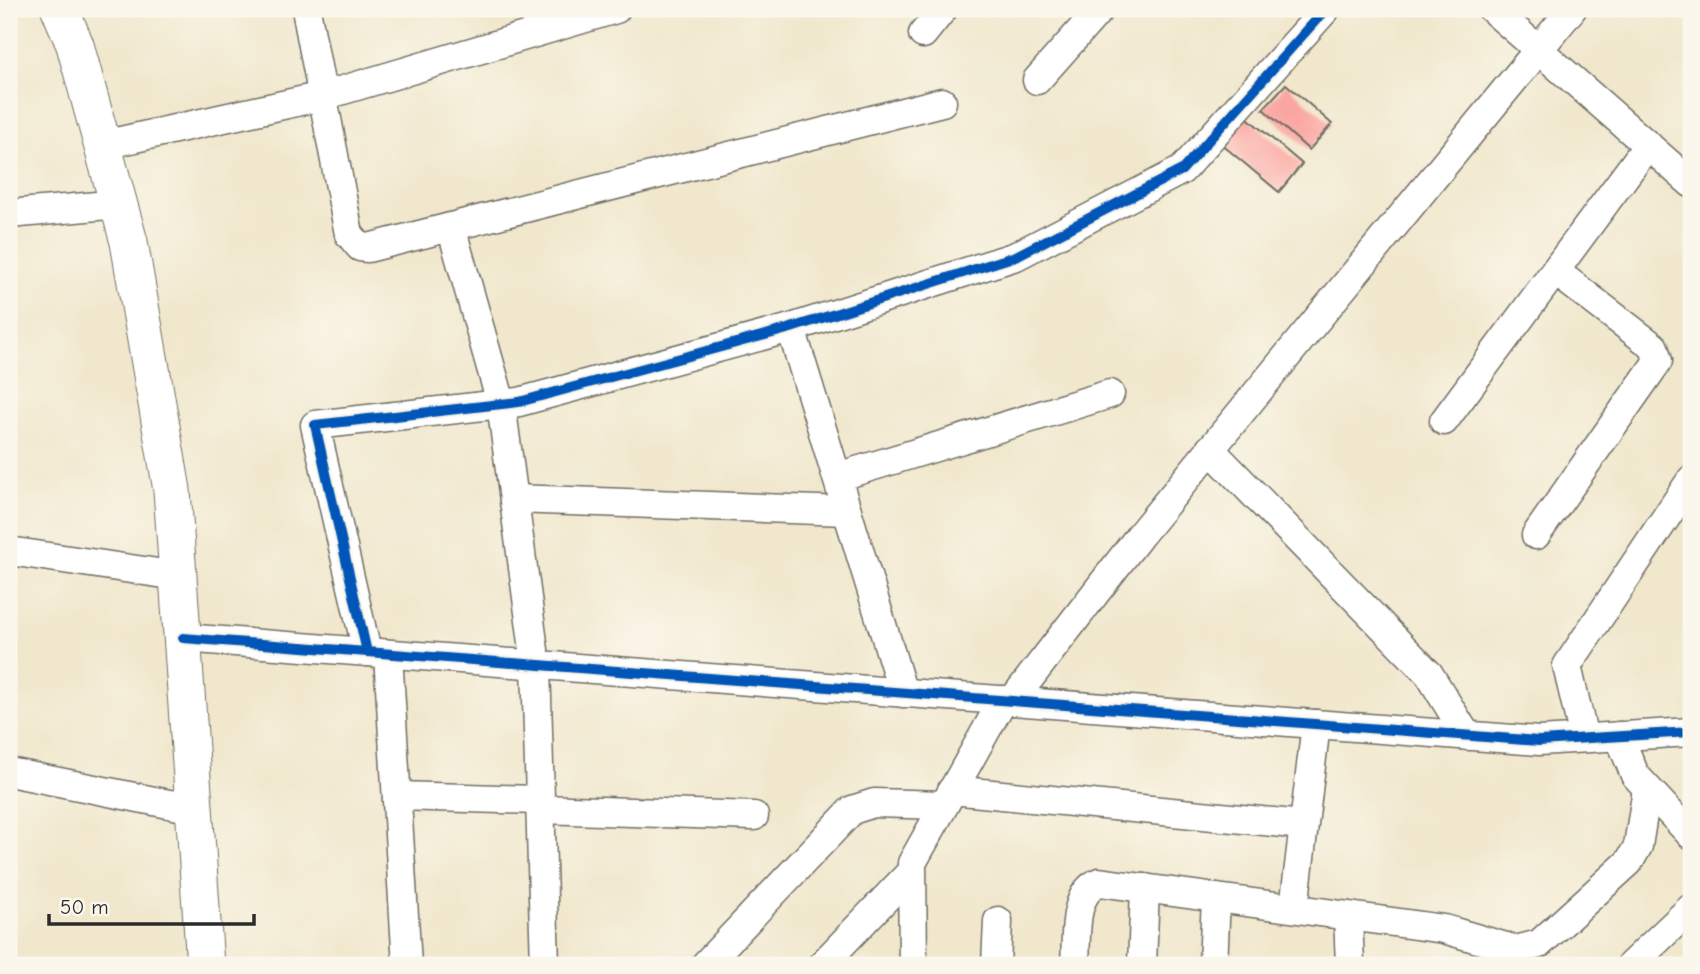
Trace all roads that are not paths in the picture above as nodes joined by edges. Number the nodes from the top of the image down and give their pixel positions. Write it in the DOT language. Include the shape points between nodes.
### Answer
graph roads {
  1 [pos="60,9"];
  2 [pos="306,9"];
  3 [pos="616,9"];
  4 [pos="943,9"];
  5 [pos="1100,9"];
  6 [pos="1326,9"];
  7 [pos="1492,9"];
  8 [pos="1572,9"];
  9 [pos="923,34"];
  10 [pos="1538,48"];
  11 [pos="1037,80"];
  12 [pos="323,96"];
  13 [pos="942,102"];
  14 [pos="103,145"];
  15 [pos="1648,145"];
  16 [pos="1691,183"];
  17 [pos="119,204"];
  18 [pos="9,214"];
  19 [pos="451,227"];
  20 [pos="1555,271"];
  21 [pos="791,328"];
  22 [pos="1110,394"];
  23 [pos="501,403"];
  24 [pos="1444,421"];
  25 [pos="1210,449"];
  26 [pos="837,477"];
  27 [pos="1691,480"];
  28 [pos="514,499"];
  29 [pos="847,511"];
  30 [pos="1536,534"];
  31 [pos="9,551"];
  32 [pos="178,576"];
  33 [pos="183,638"];
  34 [pos="378,653"];
  35 [pos="536,665"];
  36 [pos="903,693"];
  37 [pos="1008,701"];
  38 [pos="1315,724"];
  39 [pos="1691,732"];
  40 [pos="1467,736"];
  41 [pos="1619,736"];
  42 [pos="1584,738"];
  43 [pos="9,772"];
  44 [pos="1647,789"];
  45 [pos="397,796"];
  46 [pos="948,798"];
  47 [pos="540,804"];
  48 [pos="194,809"];
  49 [pos="754,816"];
  50 [pos="1303,825"];
  51 [pos="1691,835"];
  52 [pos="910,873"];
  53 [pos="1145,888"];
  54 [pos="1216,898"];
  55 [pos="1294,908"];
  56 [pos="1691,908"];
  57 [pos="1348,916"];
  58 [pos="998,920"];
  59 [pos="205,965"];
  60 [pos="407,965"];
  61 [pos="545,965"];
  62 [pos="705,965"];
  63 [pos="821,965"];
  64 [pos="913,965"];
  65 [pos="996,965"];
  66 [pos="1075,965"];
  67 [pos="1142,965"];
  68 [pos="1213,965"];
  69 [pos="1350,965"];
  70 [pos="1631,965"];
  1 -- 14 [label="street"];
  2 -- 12 [label="street"];
  3 -- 12 [label="street"];
  4 -- 9 [label="street"];
  5 -- 11 [label="street"];
  6 -- 21 [label="street" via="1182,170 1016,256"];
  7 -- 10 [label="street"];
  8 -- 10 [label="street"];
  10 -- 15 [label="street"];
  10 -- 25 [label="street"];
  12 -- 14 [label="street"];
  12 -- 19 [label="street" via="354,242 368,248"];
  13 -- 19 [label="street"];
  14 -- 17 [label="street"];
  15 -- 16 [label="street"];
  15 -- 20 [label="street"];
  17 -- 18 [label="street"];
  17 -- 32 [label="street" via="172,490"];
  19 -- 23 [label="street"];
  20 -- 24 [label="street"];
  20 -- 30 [label="street" via="1654,346 1658,360"];
  21 -- 23 [label="street" via="519,402"];
  21 -- 26 [label="street"];
  22 -- 26 [label="street"];
  23 -- 28 [label="street"];
  23 -- 34 [label="street" via="315,425"];
  25 -- 37 [label="street"];
  25 -- 40 [label="street" via="1429,674"];
  26 -- 29 [label="street"];
  27 -- 42 [label="street" via="1567,666"];
  28 -- 29 [label="street"];
  28 -- 35 [label="street"];
  29 -- 36 [label="street"];
  31 -- 32 [label="street"];
  32 -- 33 [label="street"];
  33 -- 34 [label="street"];
  33 -- 48 [label="street"];
  34 -- 35 [label="street"];
  34 -- 45 [label="street"];
  35 -- 36 [label="street"];
  35 -- 47 [label="street"];
  36 -- 37 [label="street"];
  37 -- 38 [label="street"];
  37 -- 46 [label="street"];
  38 -- 40 [label="street"];
  38 -- 50 [label="street"];
  39 -- 41 [label="street"];
  40 -- 42 [label="street" via="1539,741"];
  41 -- 42 [label="street"];
  41 -- 44 [label="street" via="1630,766"];
  43 -- 48 [label="street"];
  44 -- 51 [label="street"];
  44 -- 57 [label="street" via="1638,846 1629,862 1528,949 1516,950 1444,929"];
  45 -- 47 [label="street"];
  45 -- 60 [label="street"];
  46 -- 50 [label="street"];
  46 -- 52 [label="street" via="915,854"];
  46 -- 62 [label="street" via="874,803 852,810"];
  47 -- 49 [label="street"];
  47 -- 61 [label="street"];
  48 -- 59 [label="street"];
  50 -- 55 [label="street"];
  52 -- 63 [label="street"];
  52 -- 64 [label="street"];
  53 -- 54 [label="street"];
  53 -- 66 [label="street" via="1099,882 1088,887 1081,898"];
  53 -- 67 [label="street"];
  54 -- 55 [label="street"];
  54 -- 68 [label="street"];
  55 -- 57 [label="street"];
  56 -- 70 [label="street"];
  57 -- 69 [label="street"];
  58 -- 65 [label="street"];
}
